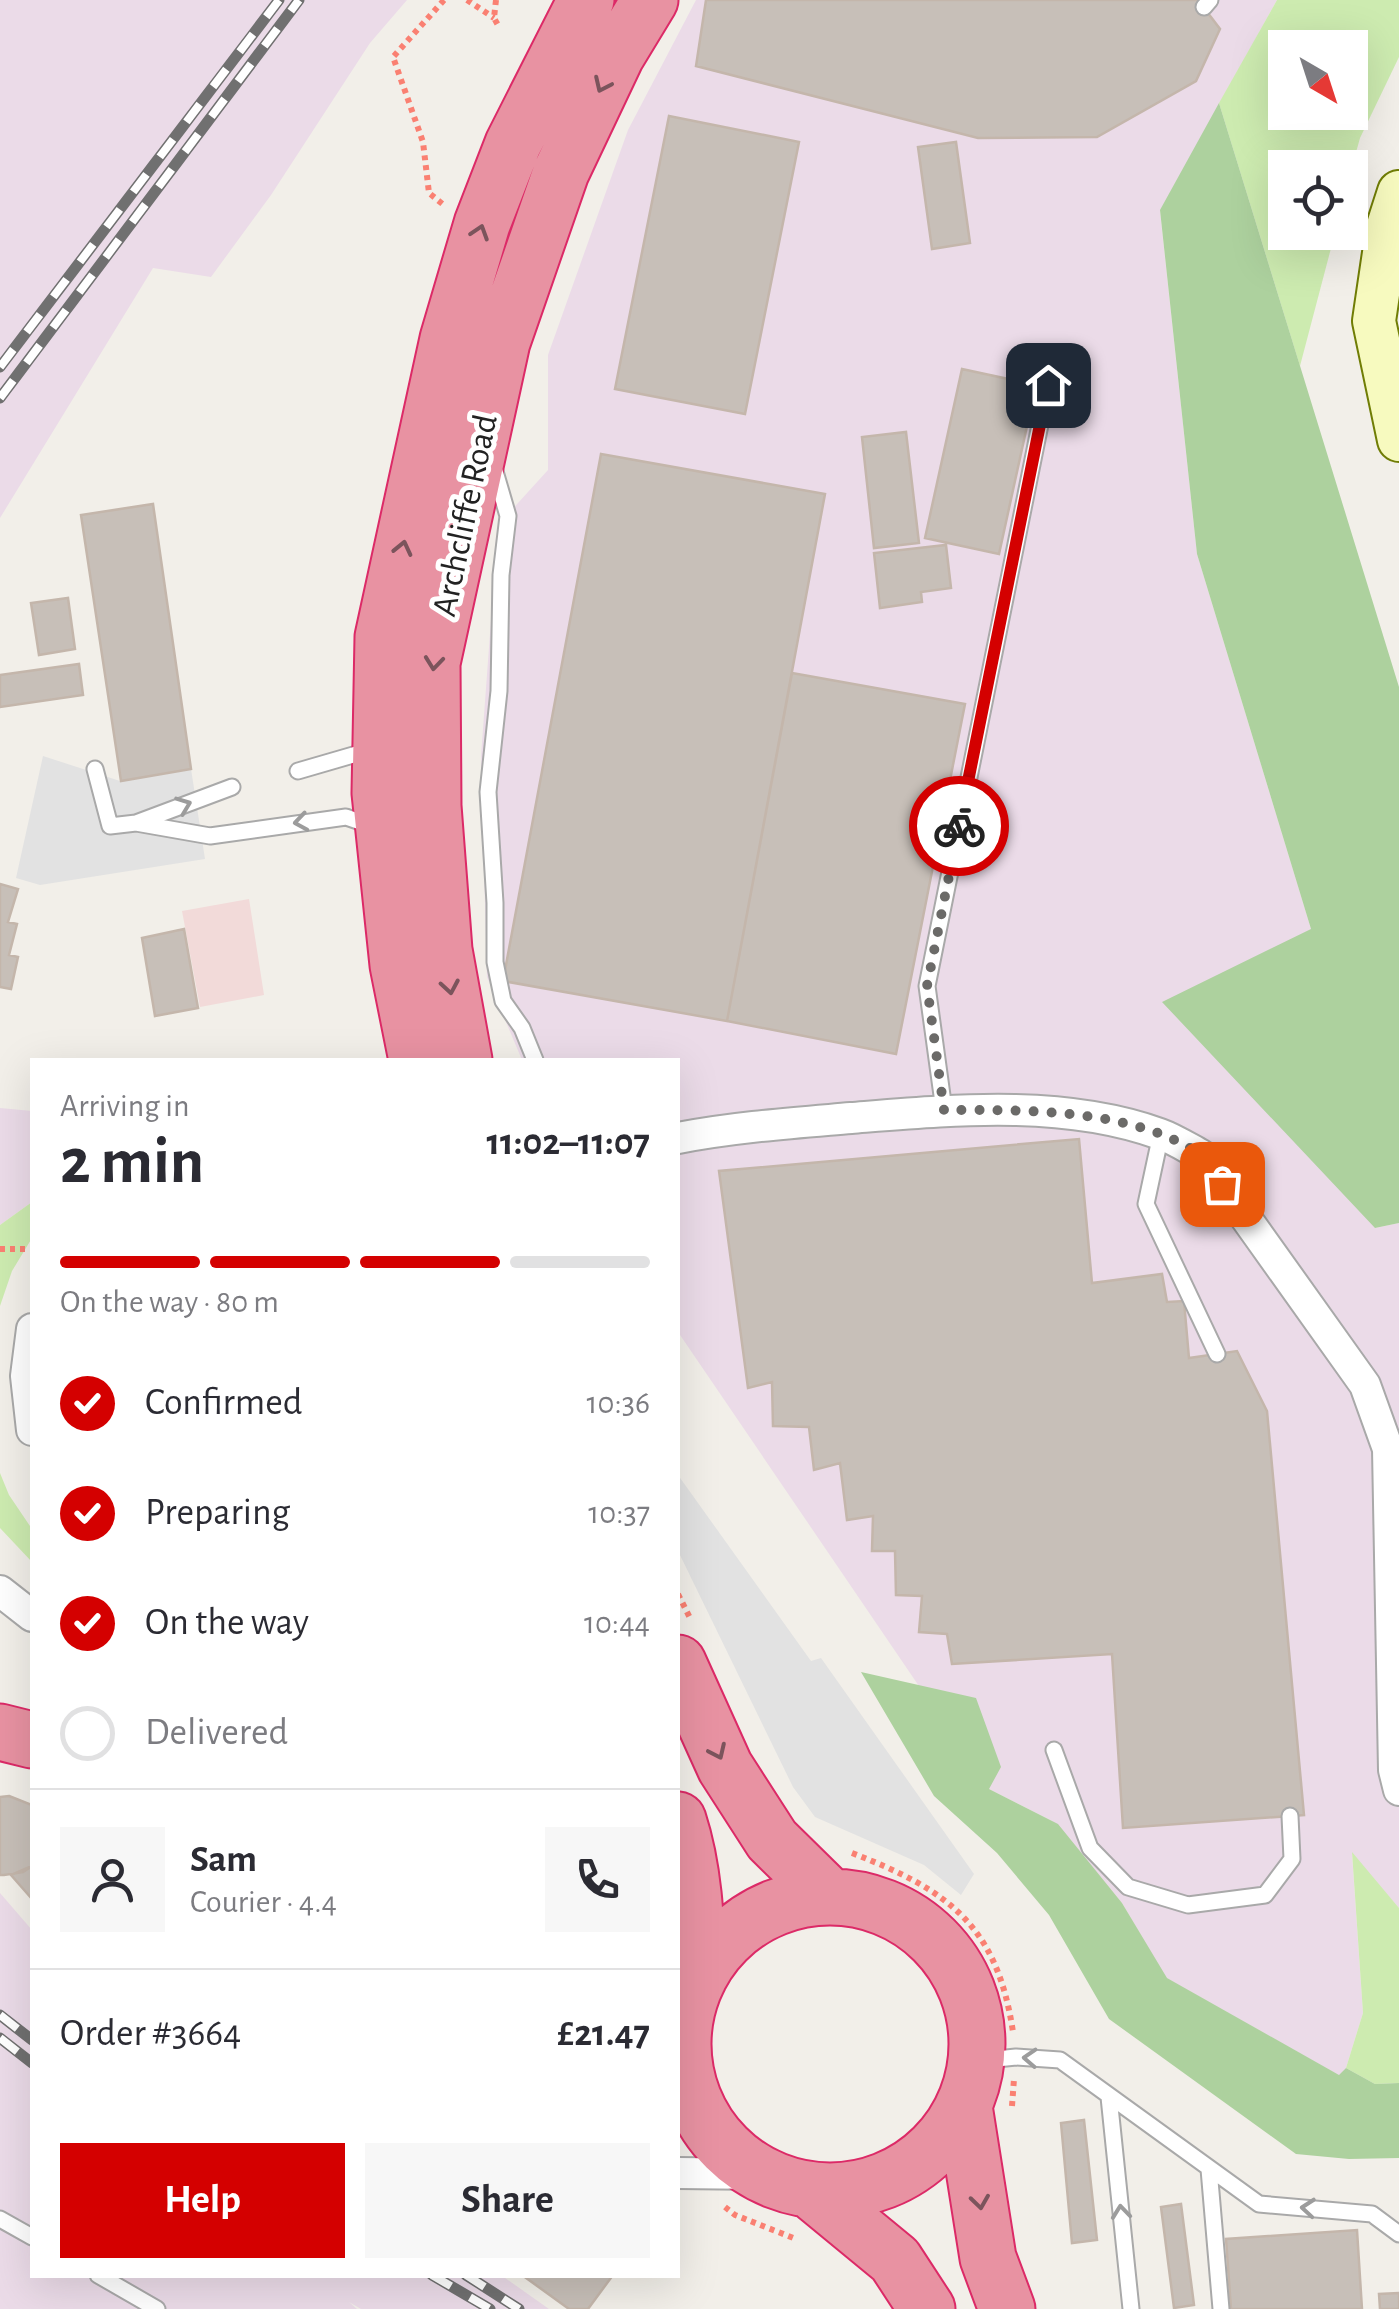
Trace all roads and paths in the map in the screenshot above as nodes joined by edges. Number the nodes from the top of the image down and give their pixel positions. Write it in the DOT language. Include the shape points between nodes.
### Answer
graph roads {
  1 [pos="444,0"];
  2 [pos="466,0"];
  3 [pos="496,0"];
  4 [pos="586,0"];
  5 [pos="650,0"];
  6 [pos="494,18"];
  7 [pos="499,26"];
  8 [pos="1399,192"];
  9 [pos="482,224"];
  10 [pos="1048,385"];
  11 [pos="485,415"];
  12 [pos="1399,440"];
  13 [pos="383,732"];
  14 [pos="95,768"];
  15 [pos="298,771"];
  16 [pos="232,787"];
  17 [pos="136,823"];
  18 [pos="386,846"];
  19 [pos="417,1058"];
  20 [pos="464,1058"];
  21 [pos="533,1058"];
  22 [pos="944,1110"];
  23 [pos="1161,1134"];
  24 [pos="680,1138"];
  25 [pos="30,1249"];
  26 [pos="0,1250"];
  27 [pos="30,1345"];
  28 [pos="1216,1354"];
  29 [pos="30,1412"];
  30 [pos="0,1591"];
  31 [pos="680,1607"];
  32 [pos="30,1614"];
  33 [pos="686,1646"];
  34 [pos="0,1732"];
  35 [pos="30,1740"];
  36 [pos="1054,1750"];
  37 [pos="1399,1790"];
  38 [pos="1290,1816"];
  39 [pos="680,1826"];
  40 [pos="839,1874"];
  41 [pos="688,1996"];
  42 [pos="992,2086"];
  43 [pos="684,2092"];
  44 [pos="1110,2098"];
  45 [pos="1209,2169"];
  46 [pos="680,2174"];
  47 [pos="786,2182"];
  48 [pos="0,2219"];
  49 [pos="1399,2234"];
  50 [pos="30,2237"];
  51 [pos="103,2278"];
  52 [pos="157,2309"];
  53 [pos="927,2309"];
  54 [pos="1007,2309"];
  55 [pos="1131,2309"];
  56 [pos="1221,2309"];
  1 -- 9 [label="path" via="393,57 423,142 429,193"];
  2 -- 6 [label="path"];
  3 -- 6 [label="path"];
  4 -- 9 [label="highway, Archcliffe Road" via="513,144"];
  5 -- 11 [label="highway, Archcliffe Road, one-way" via="561,172 502,342"];
  6 -- 7 [label="path"];
  8 -- 12 [label="street" via="1374,321"];
  13 -- 9 [label="highway, Archcliffe Road, one-way" via="383,637 448,339"];
  10 -- 22 [label="lane" via="927,986"];
  11 -- 20 [label="highway, Archcliffe Road, one-way" via="432,663 444,950"];
  11 -- 21 [label="lane" via="508,516 488,792 495,962 503,1001"];
  13 -- 15 [label="lane" via="360,753"];
  13 -- 18 [label="highway, Archcliffe Road"];
  14 -- 17 [label="lane" via="110,826"];
  17 -- 16 [label="lane, one-way"];
  18 -- 17 [label="lane, one-way" via="372,826 346,817 210,836"];
  18 -- 19 [label="highway, Archcliffe Road" via="398,965"];
  22 -- 23 [label="street" via="1098,1118"];
  22 -- 24 [label="street"];
  23 -- 28 [label="lane" via="1146,1204"];
  23 -- 37 [label="street" via="1201,1155 1365,1385 1388,1449"];
  25 -- 26 [label="path"];
  27 -- 29 [label="street"];
  30 -- 32 [label="street"];
  31 -- 33 [label="path"];
  33 -- 40 [label="highway, one-way" via="725,1768 772,1840"];
  34 -- 35 [label="highway"];
  36 -- 38 [label="lane" via="1090,1848 1128,1887 1188,1905 1266,1895 1292,1859"];
  39 -- 41 [label="highway" via="696,1914"];
  40 -- 41 [label="highway" via="738,1928"];
  40 -- 42 [label="highway" via="861,1899 917,1924 941,1945 972,2000"];
  40 -- 42 [label="path" via="898,1871 960,1912 1006,1988"];
  41 -- 43 [label="highway"];
  44 -- 42 [label="lane, one-way" via="1060,2060"];
  42 -- 47 [label="highway" via="933,2150 889,2179 850,2190"];
  42 -- 54 [label="highway, one-way" via="988,2258"];
  43 -- 47 [label="highway" via="732,2154"];
  44 -- 45 [label="lane"];
  55 -- 44 [label="lane, one-way"];
  49 -- 45 [label="lane, one-way" via="1372,2214 1258,2204"];
  45 -- 56 [label="lane"];
  46 -- 47 [label="street"];
  47 -- 53 [label="highway" via="895,2260"];
  48 -- 50 [label="lane"];
  51 -- 52 [label="lane"];
}
